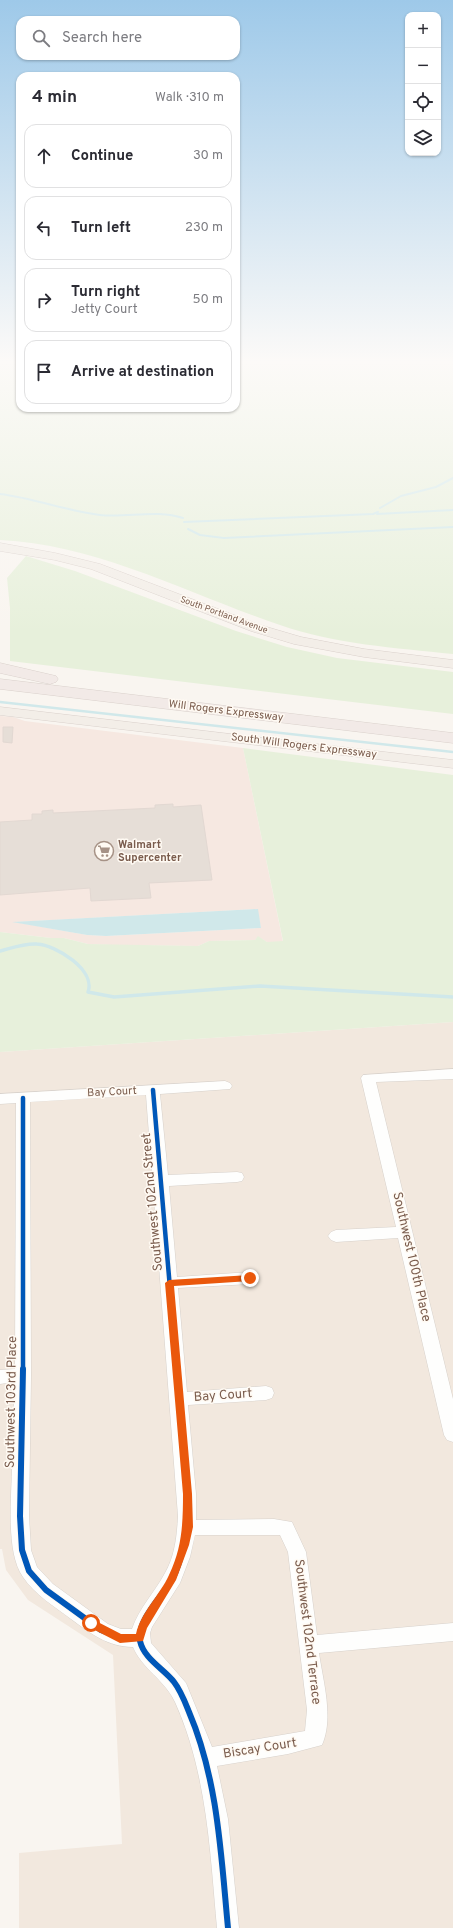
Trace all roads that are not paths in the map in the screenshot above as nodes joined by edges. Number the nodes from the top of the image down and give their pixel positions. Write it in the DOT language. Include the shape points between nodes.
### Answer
graph roads {
  1 [pos="0,547"];
  2 [pos="453,664"];
  3 [pos="0,668"];
  4 [pos="0,673"];
  5 [pos="50,679"];
  6 [pos="0,684"];
  7 [pos="0,691"];
  8 [pos="118,698"];
  9 [pos="0,711"];
  10 [pos="453,726"];
  11 [pos="453,738"];
  12 [pos="453,764"];
  13 [pos="453,1074"];
  14 [pos="225,1086"];
  15 [pos="153,1090"];
  16 [pos="23,1098"];
  17 [pos="0,1099"];
  18 [pos="237,1176"];
  19 [pos="161,1181"];
  20 [pos="405,1232"];
  21 [pos="336,1236"];
  22 [pos="250,1278"];
  23 [pos="169,1283"];
  24 [pos="23,1376"];
  25 [pos="0,1377"];
  26 [pos="266,1393"];
  27 [pos="180,1399"];
  28 [pos="453,1435"];
  29 [pos="188,1527"];
  30 [pos="453,1632"];
  31 [pos="140,1638"];
  32 [pos="309,1645"];
  33 [pos="315,1738"];
  34 [pos="205,1758"];
  35 [pos="228,1928"];
  1 -- 2 [label="main road, South Portland Avenue" via="73,561 110,572 277,635 325,647"];
  3 -- 5 [label="highway"];
  4 -- 5 [label="highway, Will Rogers Expressway"];
  5 -- 10 [label="highway, Will Rogers Expressway"];
  6 -- 8 [label="highway, Will Rogers Expressway"];
  7 -- 8 [label="highway"];
  8 -- 11 [label="highway, Will Rogers Expressway"];
  9 -- 12 [label="main road, South Will Rogers Expressway"];
  13 -- 20 [label="street, Southwest 100th Place" via="368,1078"];
  14 -- 15 [label="street, Bay Court"];
  15 -- 16 [label="street, Bay Court"];
  15 -- 19 [label="street, Southwest 102nd Street"];
  16 -- 17 [label="street, Bay Court"];
  16 -- 24 [label="street, Southwest 103rd Place"];
  18 -- 19 [label="street"];
  19 -- 23 [label="street, Southwest 102nd Street"];
  20 -- 21 [label="street"];
  20 -- 28 [label="street, Southwest 100th Place"];
  22 -- 23 [label="street"];
  23 -- 27 [label="street, Southwest 102nd Street"];
  24 -- 25 [label="street"];
  24 -- 31 [label="street, Southwest 103rd Place" via="20,1539 29,1571 46,1590 101,1630 120,1638"];
  26 -- 27 [label="street, Bay Court"];
  27 -- 29 [label="street, Southwest 102nd Street"];
  29 -- 31 [label="street, Southwest 102nd Street" via="173,1577 142,1626"];
  29 -- 32 [label="street, Southwest 102nd Terrace" via="286,1528 296,1552"];
  30 -- 32 [label="street"];
  31 -- 34 [label="street" via="146,1652 167,1674 180,1693"];
  32 -- 33 [label="street, Southwest 102nd Terrace" via="317,1710"];
  33 -- 34 [label="street, Biscay Court" via="287,1746"];
  34 -- 35 [label="street" via="218,1830"];
}
